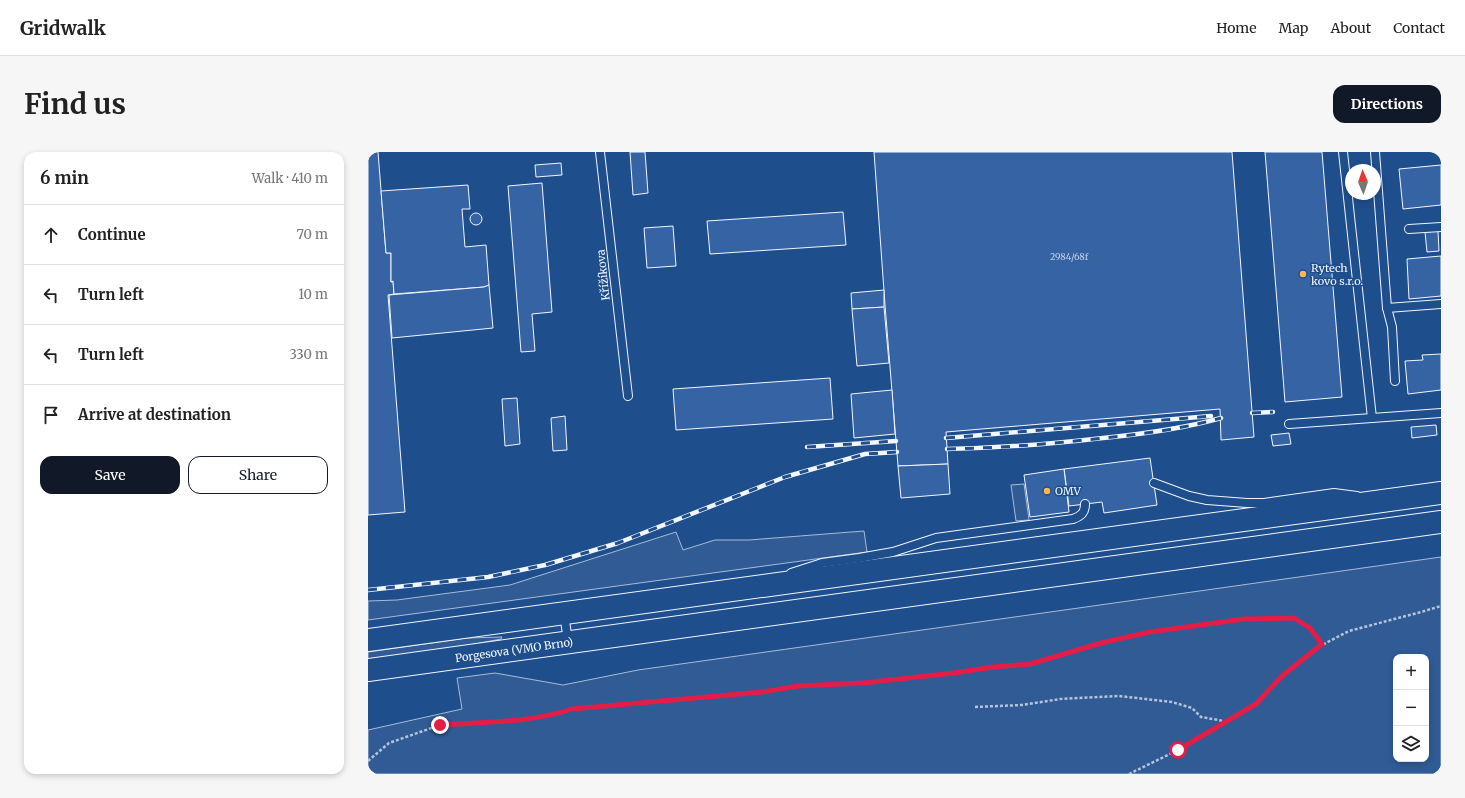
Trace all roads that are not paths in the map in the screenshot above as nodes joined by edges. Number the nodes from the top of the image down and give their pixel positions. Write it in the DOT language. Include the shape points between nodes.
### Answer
graph roads {
  1 [pos="600,152"];
  2 [pos="1343,152"];
  3 [pos="1375,152"];
  4 [pos="1441,227"];
  5 [pos="1409,229"];
  6 [pos="1441,304"];
  7 [pos="1387,308"];
  8 [pos="1395,381"];
  9 [pos="628,396"];
  10 [pos="1441,413"];
  11 [pos="1372,418"];
  12 [pos="1288,424"];
  13 [pos="1154,483"];
  14 [pos="1441,493"];
  15 [pos="1392,500"];
  16 [pos="1085,504"];
  17 [pos="1441,522"];
  18 [pos="1362,533"];
  19 [pos="1441,536"];
  20 [pos="727,592"];
  21 [pos="564,614"];
  22 [pos="368,640"];
  23 [pos="568,642"];
  24 [pos="368,670"];
  1 -- 9 [label="lane, Křížíkova"];
  2 -- 11 [label="lane"];
  3 -- 7 [label="lane"];
  4 -- 5 [label="lane"];
  6 -- 7 [label="lane"];
  7 -- 8 [label="lane" via="1392,327"];
  10 -- 11 [label="lane"];
  11 -- 12 [label="lane"];
  13 -- 15 [label="lane" via="1189,496 1229,502 1264,503 1334,493"];
  14 -- 15 [label="highway"];
  15 -- 20 [label="highway"];
  16 -- 20 [label="lane" via="1082,514 1073,519 936,538 876,555 822,563"];
  17 -- 18 [label="highway"];
  18 -- 19 [label="highway"];
  18 -- 23 [label="highway, Porgesova (VMO Brno)"];
  20 -- 21 [label="highway"];
  21 -- 22 [label="highway"];
  21 -- 23 [label="lane"];
  23 -- 24 [label="highway, Porgesova (VMO Brno)"];
}
